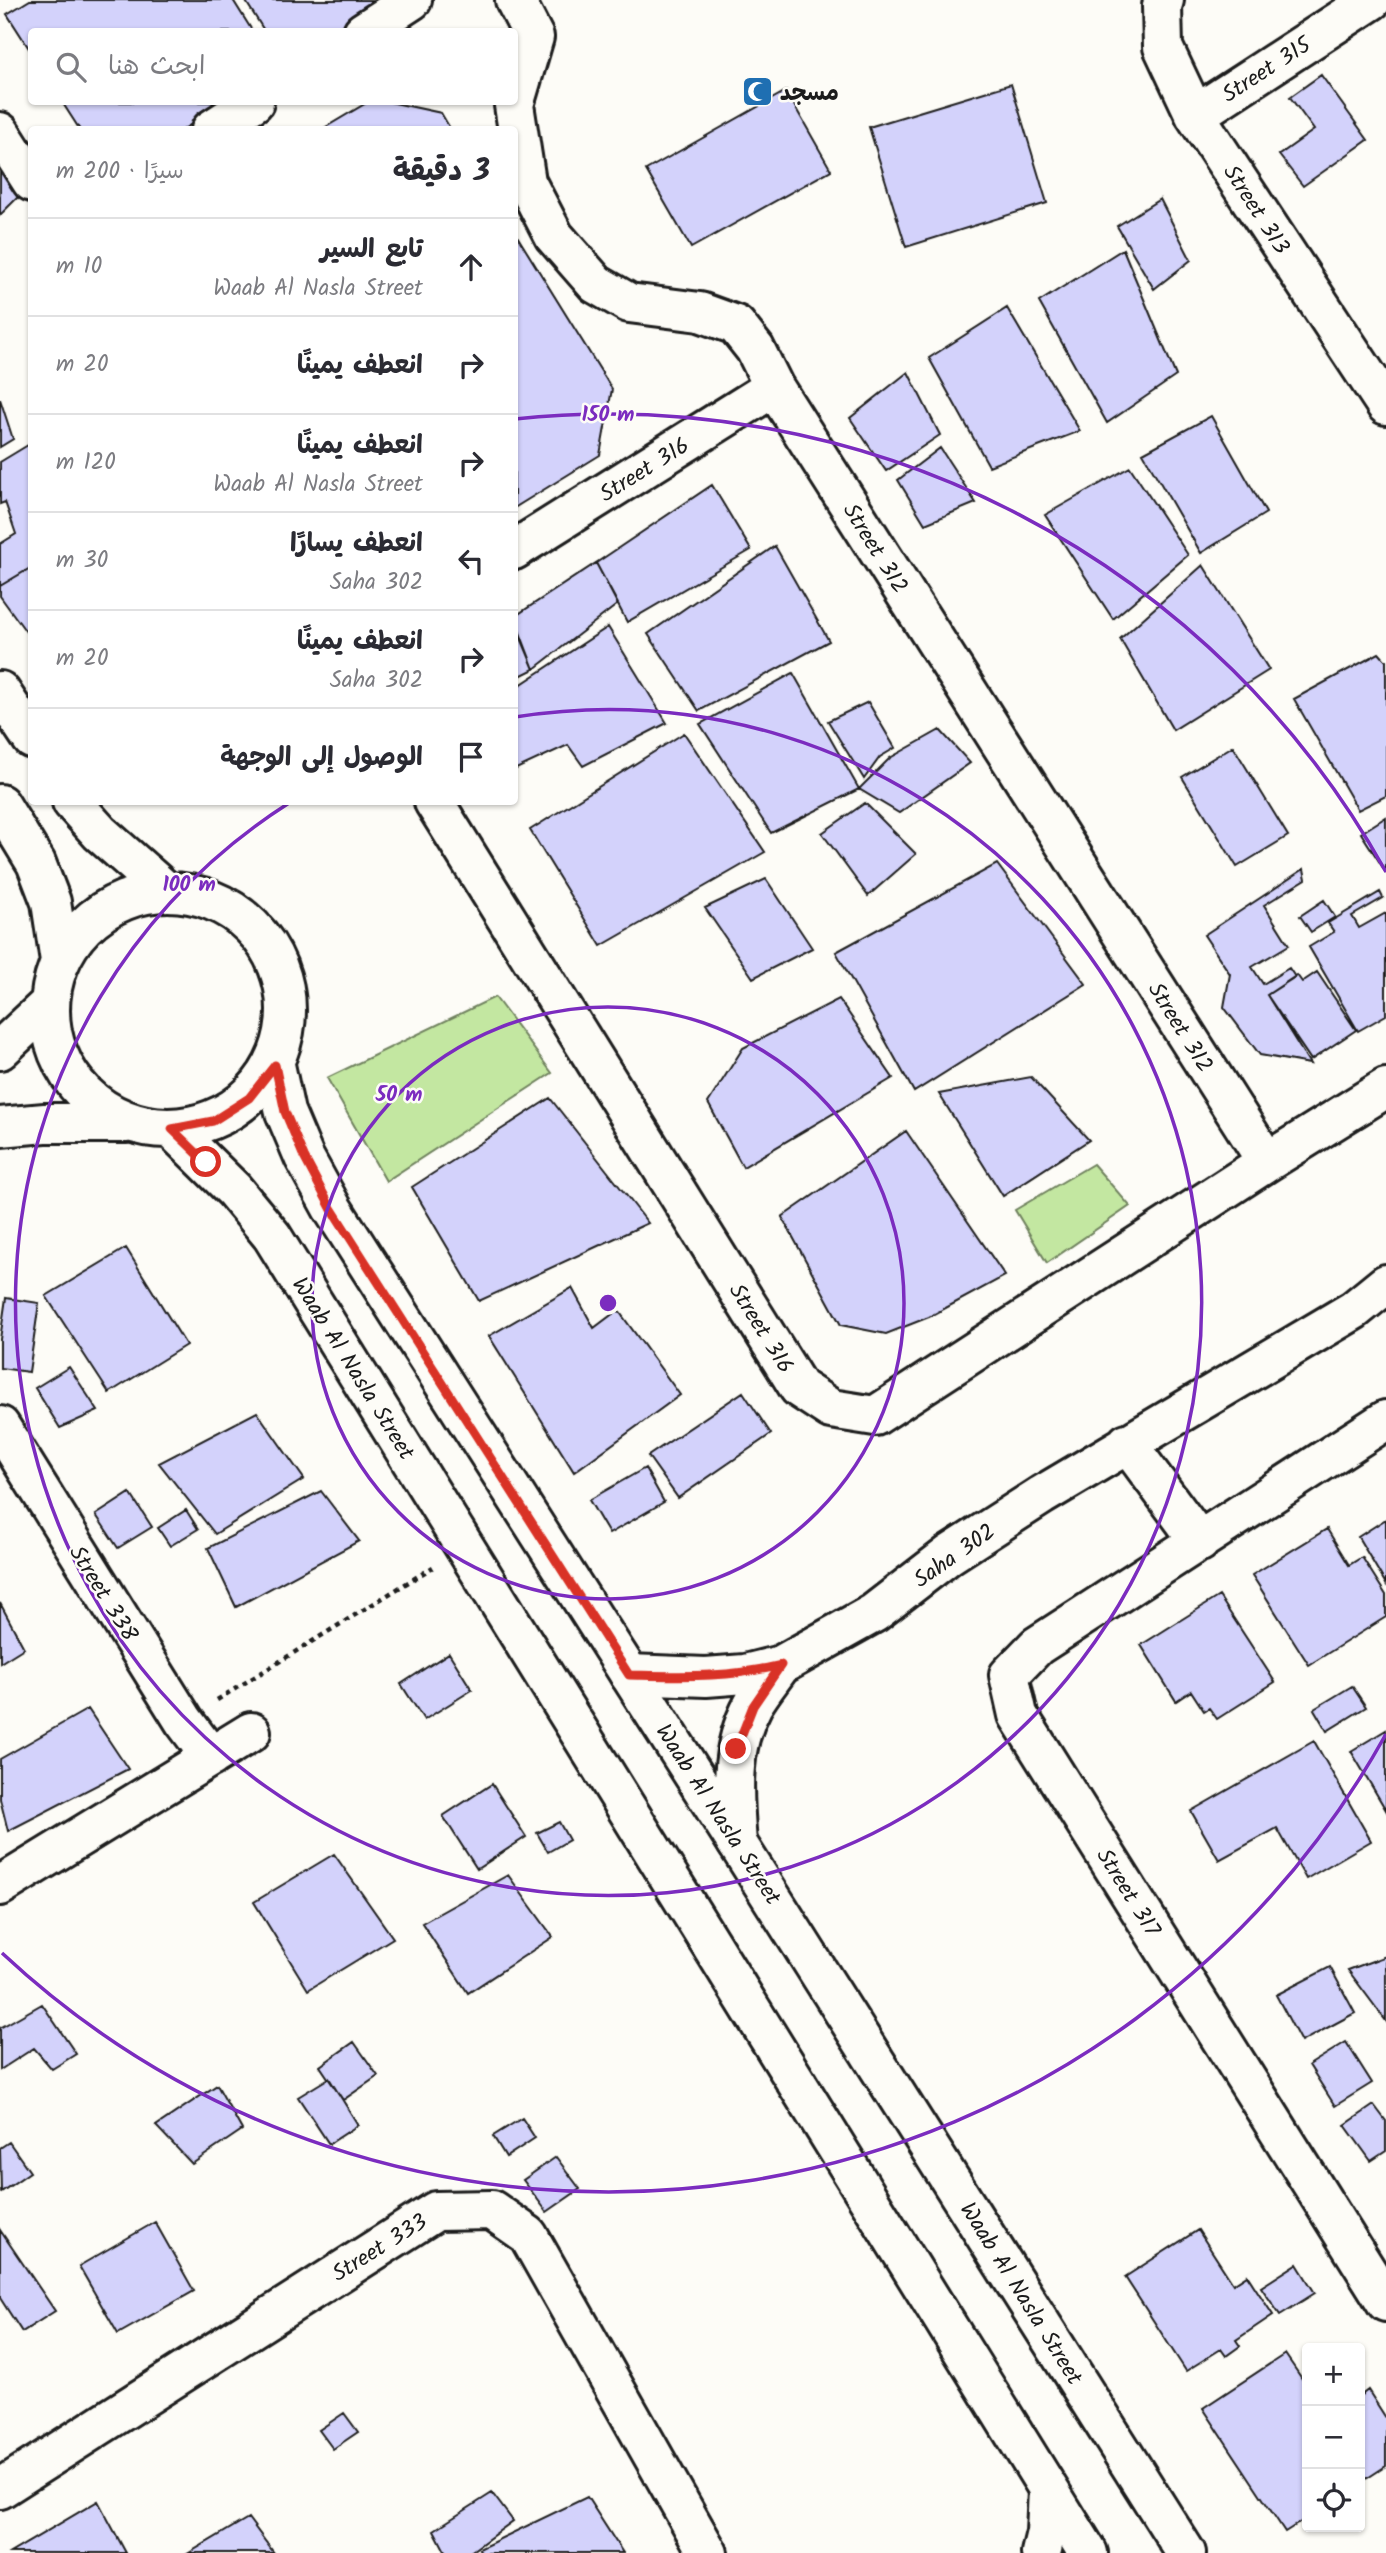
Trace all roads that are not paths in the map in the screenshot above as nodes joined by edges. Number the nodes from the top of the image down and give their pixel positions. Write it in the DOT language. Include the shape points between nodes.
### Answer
graph roads {
  1 [pos="412,0"];
  2 [pos="515,0"];
  3 [pos="1164,0"];
  4 [pos="1372,0"];
  5 [pos="369,28"];
  6 [pos="518,91"];
  7 [pos="249,105"];
  8 [pos="514,105"];
  9 [pos="1195,115"];
  10 [pos="217,126"];
  11 [pos="517,126"];
  12 [pos="518,131"];
  13 [pos="0,132"];
  14 [pos="28,176"];
  15 [pos="774,387"];
  16 [pos="1386,405"];
  17 [pos="518,547"];
  18 [pos="0,691"];
  19 [pos="28,734"];
  20 [pos="0,804"];
  21 [pos="75,805"];
  22 [pos="435,805"];
  23 [pos="167,892"];
  24 [pos="60,961"];
  25 [pos="49,1004"];
  26 [pos="0,1050"];
  27 [pos="275,1065"];
  28 [pos="1386,1088"];
  29 [pos="130,1123"];
  30 [pos="0,1127"];
  31 [pos="172,1129"];
  32 [pos="1267,1162"];
  33 [pos="1386,1284"];
  34 [pos="1386,1420"];
  35 [pos="0,1426"];
  36 [pos="1127,1443"];
  37 [pos="1200,1542"];
  38 [pos="781,1665"];
  39 [pos="629,1675"];
  40 [pos="251,1732"];
  41 [pos="211,1757"];
  42 [pos="737,1843"];
  43 [pos="0,1886"];
  44 [pos="1386,2302"];
  45 [pos="0,2489"];
  46 [pos="1048,2490"];
  47 [pos="708,2553"];
  48 [pos="1041,2553"];
  49 [pos="1088,2553"];
  50 [pos="1186,2553"];
  1 -- 5 [label="street"];
  2 -- 6 [label="street, Street 312" via="534,37"];
  3 -- 9 [label="street, Street 313" via="1163,47"];
  4 -- 9 [label="street, Street 315"];
  7 -- 10 [label="street"];
  8 -- 11 [label="street, Street 312"];
  9 -- 16 [label="street, Street 313"];
  12 -- 15 [label="street, Street 312" via="526,182 554,236 596,284 629,303 700,312 736,325 755,349"];
  13 -- 14 [label="street"];
  15 -- 17 [label="street, Street 316"];
  15 -- 32 [label="street, Street 312"];
  18 -- 19 [label="street"];
  20 -- 24 [label="street" via="36,863 51,902"];
  21 -- 23 [label="street"];
  22 -- 32 [label="street, Street 316" via="799,1388 831,1409 875,1416"];
  23 -- 24 [label="street" via="133,897 103,911 78,933"];
  23 -- 27 [label="street" via="207,898 243,917 270,947 285,986 287,1026"];
  24 -- 25 [label="street"];
  25 -- 26 [label="street"];
  25 -- 29 [label="street" via="53,1042 70,1077 96,1105"];
  27 -- 31 [label="street" via="249,1098 213,1121"];
  27 -- 39 [label="street, Waab Al Nasla Street" via="285,1112 331,1208"];
  28 -- 32 [label="street"];
  29 -- 30 [label="street"];
  29 -- 31 [label="street"];
  31 -- 46 [label="street, Waab Al Nasla Street" via="234,1190 272,1236"];
  33 -- 36 [label="street, Saha 302" via="1354,1310"];
  34 -- 37 [label="street"];
  35 -- 41 [label="street, Street 338"];
  36 -- 37 [label="street"];
  36 -- 38 [label="street, Saha 302" via="949,1555 874,1613"];
  37 -- 44 [label="street, Street 317" via="1037,1646 1009,1675 1018,1715"];
  38 -- 39 [label="street, Saha 302" via="706,1677"];
  38 -- 42 [label="street, Saha 302" via="753,1706 736,1749"];
  39 -- 42 [label="street, Waab Al Nasla Street"];
  40 -- 41 [label="street"];
  41 -- 43 [label="street"];
  42 -- 50 [label="street, Waab Al Nasla Street"];
  45 -- 47 [label="street, Street 333" via="436,2211 492,2210 527,2235"];
  46 -- 48 [label="street"];
  46 -- 49 [label="street, Waab Al Nasla Street"];
}
